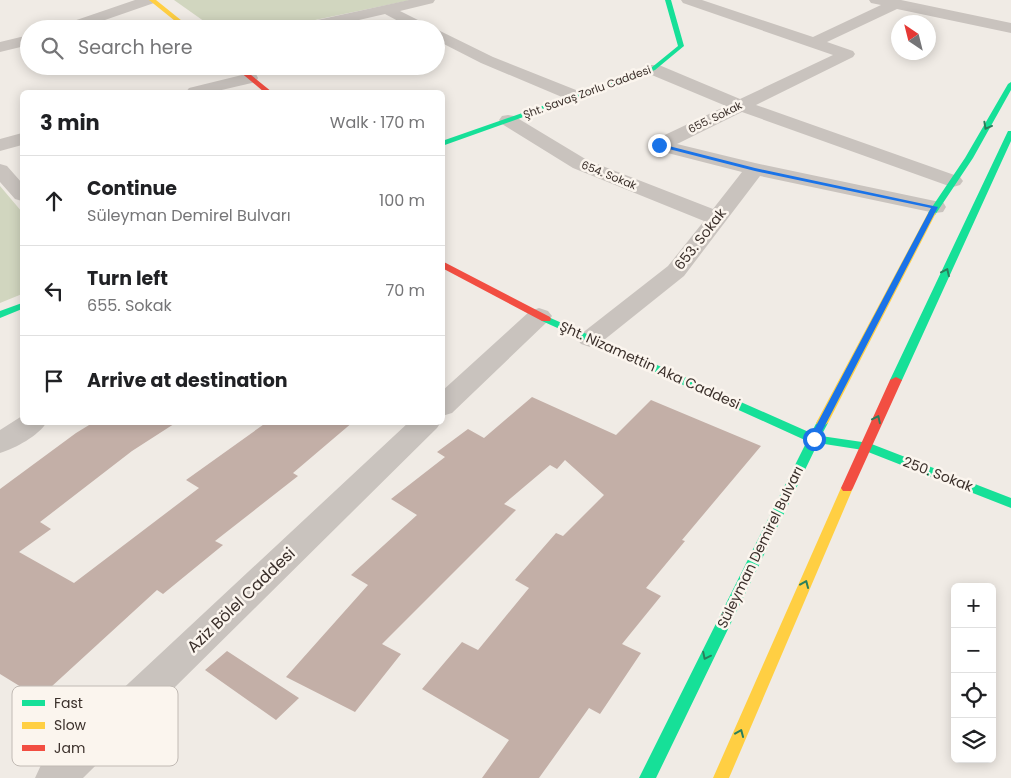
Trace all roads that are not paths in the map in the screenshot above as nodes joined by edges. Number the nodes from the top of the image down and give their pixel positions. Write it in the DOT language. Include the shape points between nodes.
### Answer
graph roads {
  1 [pos="151,0"];
  2 [pos="428,0"];
  3 [pos="668,0"];
  4 [pos="688,0"];
  5 [pos="876,0"];
  6 [pos="895,2"];
  7 [pos="386,9"];
  8 [pos="93,20"];
  9 [pos="177,20"];
  10 [pos="338,20"];
  11 [pos="407,20"];
  12 [pos="1011,28"];
  13 [pos="445,39"];
  14 [pos="20,42"];
  15 [pos="814,42"];
  16 [pos="0,47"];
  17 [pos="653,69"];
  18 [pos="246,75"];
  19 [pos="250,78"];
  20 [pos="1011,84"];
  21 [pos="203,90"];
  22 [pos="265,90"];
  23 [pos="575,96"];
  24 [pos="740,105"];
  25 [pos="508,120"];
  26 [pos="1010,137"];
  27 [pos="20,140"];
  28 [pos="445,143"];
  29 [pos="0,145"];
  30 [pos="755,169"];
  31 [pos="0,170"];
  32 [pos="953,181"];
  33 [pos="20,193"];
  34 [pos="934,207"];
  35 [pos="716,218"];
  36 [pos="445,266"];
  37 [pos="20,307"];
  38 [pos="0,316"];
  39 [pos="539,316"];
  40 [pos="590,339"];
  41 [pos="445,405"];
  42 [pos="29,425"];
  43 [pos="424,425"];
  44 [pos="814,439"];
  45 [pos="0,443"];
  46 [pos="865,446"];
  47 [pos="1011,503"];
  48 [pos="151,686"];
  49 [pos="68,766"];
  50 [pos="55,778"];
  51 [pos="647,778"];
  52 [pos="721,778"];
  1 -- 8 [label="street"];
  1 -- 9 [label="main road"];
  2 -- 7 [label="street"];
  3 -- 17 [label="main road, Şht. Savaş Zorlu Caddesi" via="681,46"];
  4 -- 15 [label="street, 655. Sokak"];
  5 -- 6 [label="street"];
  6 -- 12 [label="street"];
  6 -- 15 [label="street"];
  7 -- 10 [label="street"];
  7 -- 11 [label="street"];
  13 -- 23 [label="street" via="487,60"];
  14 -- 16 [label="street"];
  15 -- 24 [label="street, 655. Sokak" via="847,54"];
  17 -- 23 [label="main road, Şht. Savaş Zorlu Caddesi"];
  17 -- 24 [label="street"];
  18 -- 19 [label="main road"];
  19 -- 21 [label="street"];
  19 -- 22 [label="main road"];
  20 -- 32 [label="main road, Süleyman Demirel Bulvarı, one-way"];
  23 -- 25 [label="main road, Şht. Savaş Zorlu Caddesi"];
  24 -- 30 [label="street, 655. Sokak" via="659,145"];
  24 -- 32 [label="street"];
  25 -- 28 [label="main road, Şht. Savaş Zorlu Caddesi"];
  25 -- 35 [label="street, 654. Sokak" via="580,164"];
  46 -- 26 [label="main road, one-way"];
  27 -- 29 [label="street"];
  30 -- 34 [label="street, 655. Sokak"];
  30 -- 35 [label="street, 653. Sokak"];
  31 -- 33 [label="street"];
  32 -- 34 [label="main road, Süleyman Demirel Bulvarı"];
  34 -- 44 [label="main road, Süleyman Demirel Bulvarı"];
  35 -- 40 [label="street, 653. Sokak" via="676,271"];
  36 -- 39 [label="main road, Şht. Nizamettin Aka Caddesi"];
  37 -- 38 [label="main road"];
  39 -- 40 [label="main road, Şht. Nizamettin Aka Caddesi"];
  39 -- 41 [label="street"];
  40 -- 44 [label="main road, Şht. Nizamettin Aka Caddesi"];
  42 -- 45 [label="street"];
  43 -- 48 [label="street, Aziz Bölel Caddesi"];
  44 -- 46 [label="main road, Şht. Nizamettin Aka Caddesi"];
  44 -- 51 [label="main road, Süleyman Demirel Bulvarı, one-way"];
  46 -- 47 [label="main road, 250. Sokak"];
  52 -- 46 [label="main road, one-way"];
  49 -- 50 [label="street, Aziz Bölel Caddesi"];
}
